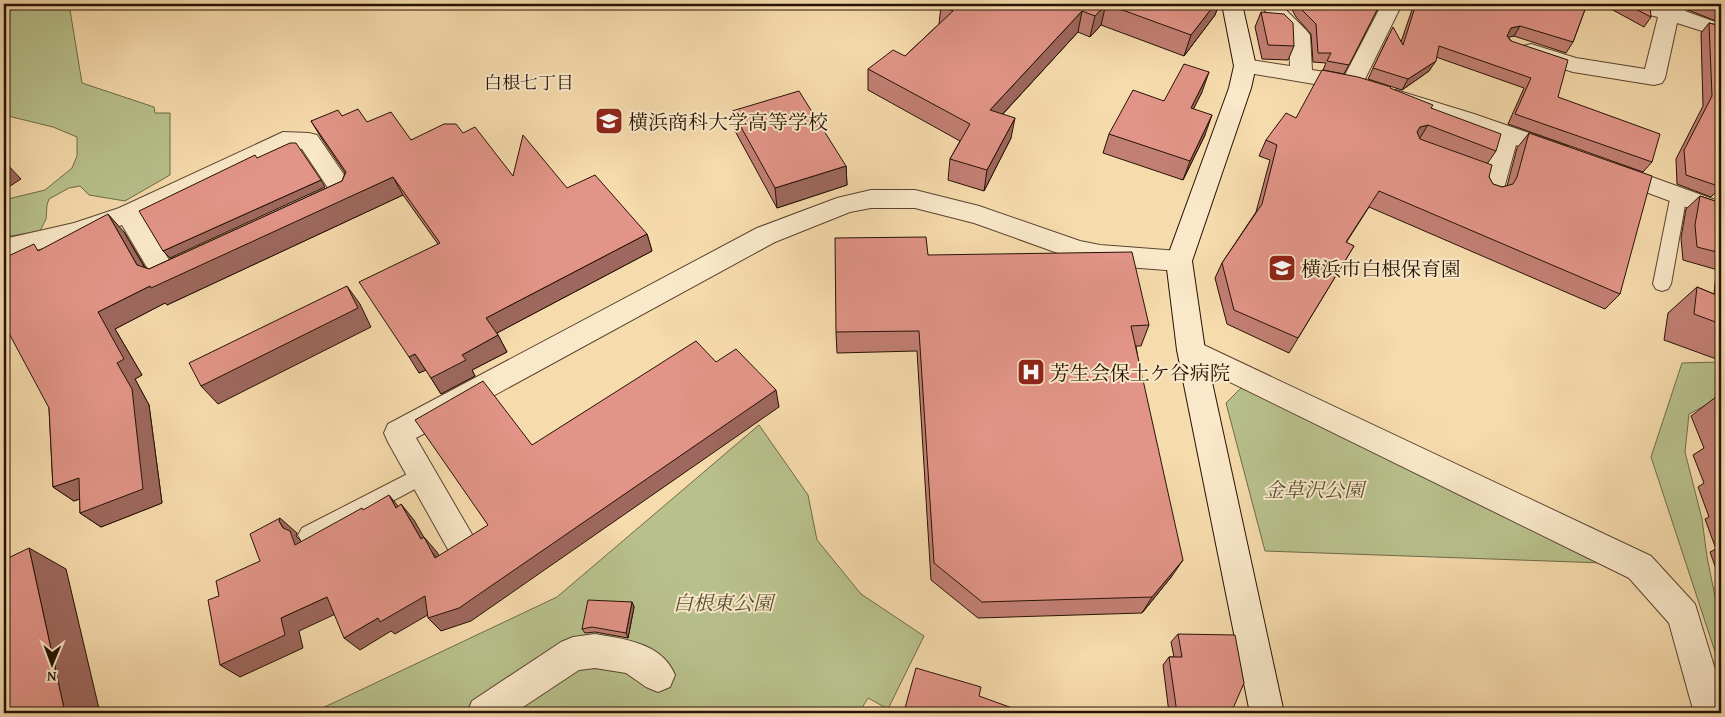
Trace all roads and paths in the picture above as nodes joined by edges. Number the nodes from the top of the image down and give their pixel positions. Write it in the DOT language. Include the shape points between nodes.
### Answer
graph roads {
  1 [pos="1232,4"];
  2 [pos="1269,4"];
  3 [pos="1392,4"];
  4 [pos="1627,4"];
  5 [pos="1676,8"];
  6 [pos="1721,31"];
  7 [pos="1513,45"];
  8 [pos="1245,66"];
  9 [pos="1302,76"];
  10 [pos="1368,88"];
  11 [pos="1508,134"];
  12 [pos="1488,181"];
  13 [pos="1679,194"];
  14 [pos="1721,211"];
  15 [pos="298,212"];
  16 [pos="128,214"];
  17 [pos="4,248"];
  18 [pos="209,254"];
  19 [pos="1179,261"];
  20 [pos="1662,284"];
  21 [pos="1191,350"];
  22 [pos="422,475"];
  23 [pos="309,535"];
  24 [pos="461,543"];
  25 [pos="658,675"];
  26 [pos="484,713"];
  27 [pos="1267,713"];
  28 [pos="1711,713"];
  1 -- 8 [label="street"];
  2 -- 9 [label="street" via="1299,35"];
  3 -- 10 [label="street"];
  4 -- 5 [label="street"];
  5 -- 6 [label="street"];
  5 -- 7 [label="street" via="1654,78 1573,65"];
  8 -- 9 [label="street"];
  8 -- 19 [label="street"];
  9 -- 10 [label="street"];
  10 -- 11 [label="street"];
  11 -- 12 [label="street"];
  11 -- 13 [label="street"];
  13 -- 14 [label="street"];
  13 -- 20 [label="lane"];
  15 -- 16 [label="street" via="343,192 309,141 283,140"];
  16 -- 17 [label="street" via="76,232"];
  16 -- 18 [label="street" via="164,274"];
  19 -- 21 [label="street"];
  19 -- 22 [label="street" via="1100,255 1077,250 979,215 915,199 872,198 846,204 766,235 398,433"];
  21 -- 27 [label="street"];
  21 -- 28 [label="street" via="1640,567 1683,615"];
  22 -- 23 [label="lane"];
  22 -- 24 [label="street"];
  25 -- 26 [label="street" via="633,657 596,651 573,654"];
}
